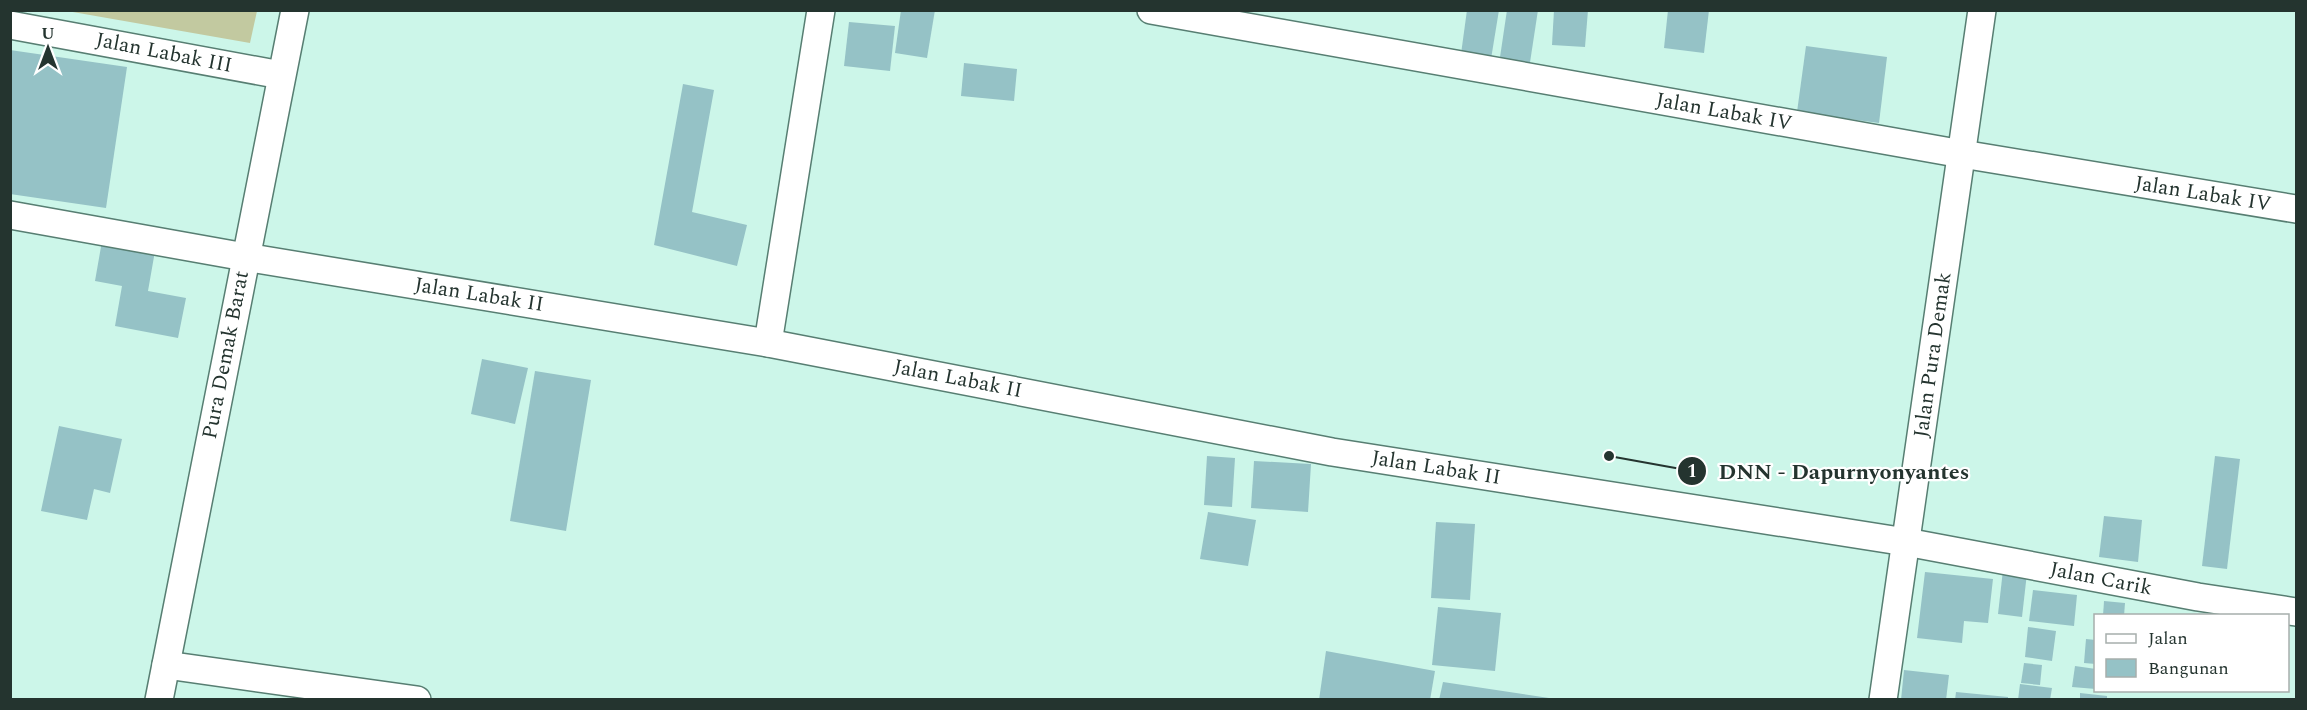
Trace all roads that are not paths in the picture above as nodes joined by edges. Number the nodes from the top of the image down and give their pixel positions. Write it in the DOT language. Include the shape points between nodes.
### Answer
graph roads {
  1 [pos="295,10"];
  2 [pos="821,10"];
  3 [pos="1151,10"];
  4 [pos="1982,10"];
  5 [pos="10,25"];
  6 [pos="281,75"];
  7 [pos="1962,154"];
  8 [pos="2296,209"];
  9 [pos="10,215"];
  10 [pos="245,257"];
  11 [pos="768,343"];
  12 [pos="1906,542"];
  13 [pos="2296,612"];
  14 [pos="166,665"];
  15 [pos="159,699"];
  16 [pos="417,699"];
  17 [pos="1883,699"];
  1 -- 6 [label="street, Pura Demak Barat"];
  2 -- 11 [label="street"];
  3 -- 7 [label="street, Jalan Labak IV"];
  4 -- 7 [label="street, Jalan Pura Demak"];
  5 -- 6 [label="street, Jalan Labak III"];
  6 -- 10 [label="street, Pura Demak Barat"];
  7 -- 8 [label="street, Jalan Labak IV"];
  7 -- 12 [label="street, Jalan Pura Demak"];
  9 -- 10 [label="street, Jalan Labak II"];
  10 -- 11 [label="street, Jalan Labak II"];
  10 -- 14 [label="street, Pura Demak Barat"];
  11 -- 12 [label="street, Jalan Labak II" via="1332,452"];
  12 -- 13 [label="street, Jalan Carik"];
  12 -- 17 [label="street, Jalan Pura Demak"];
  14 -- 15 [label="street, Pura Demak Barat"];
  14 -- 16 [label="street"];
}
